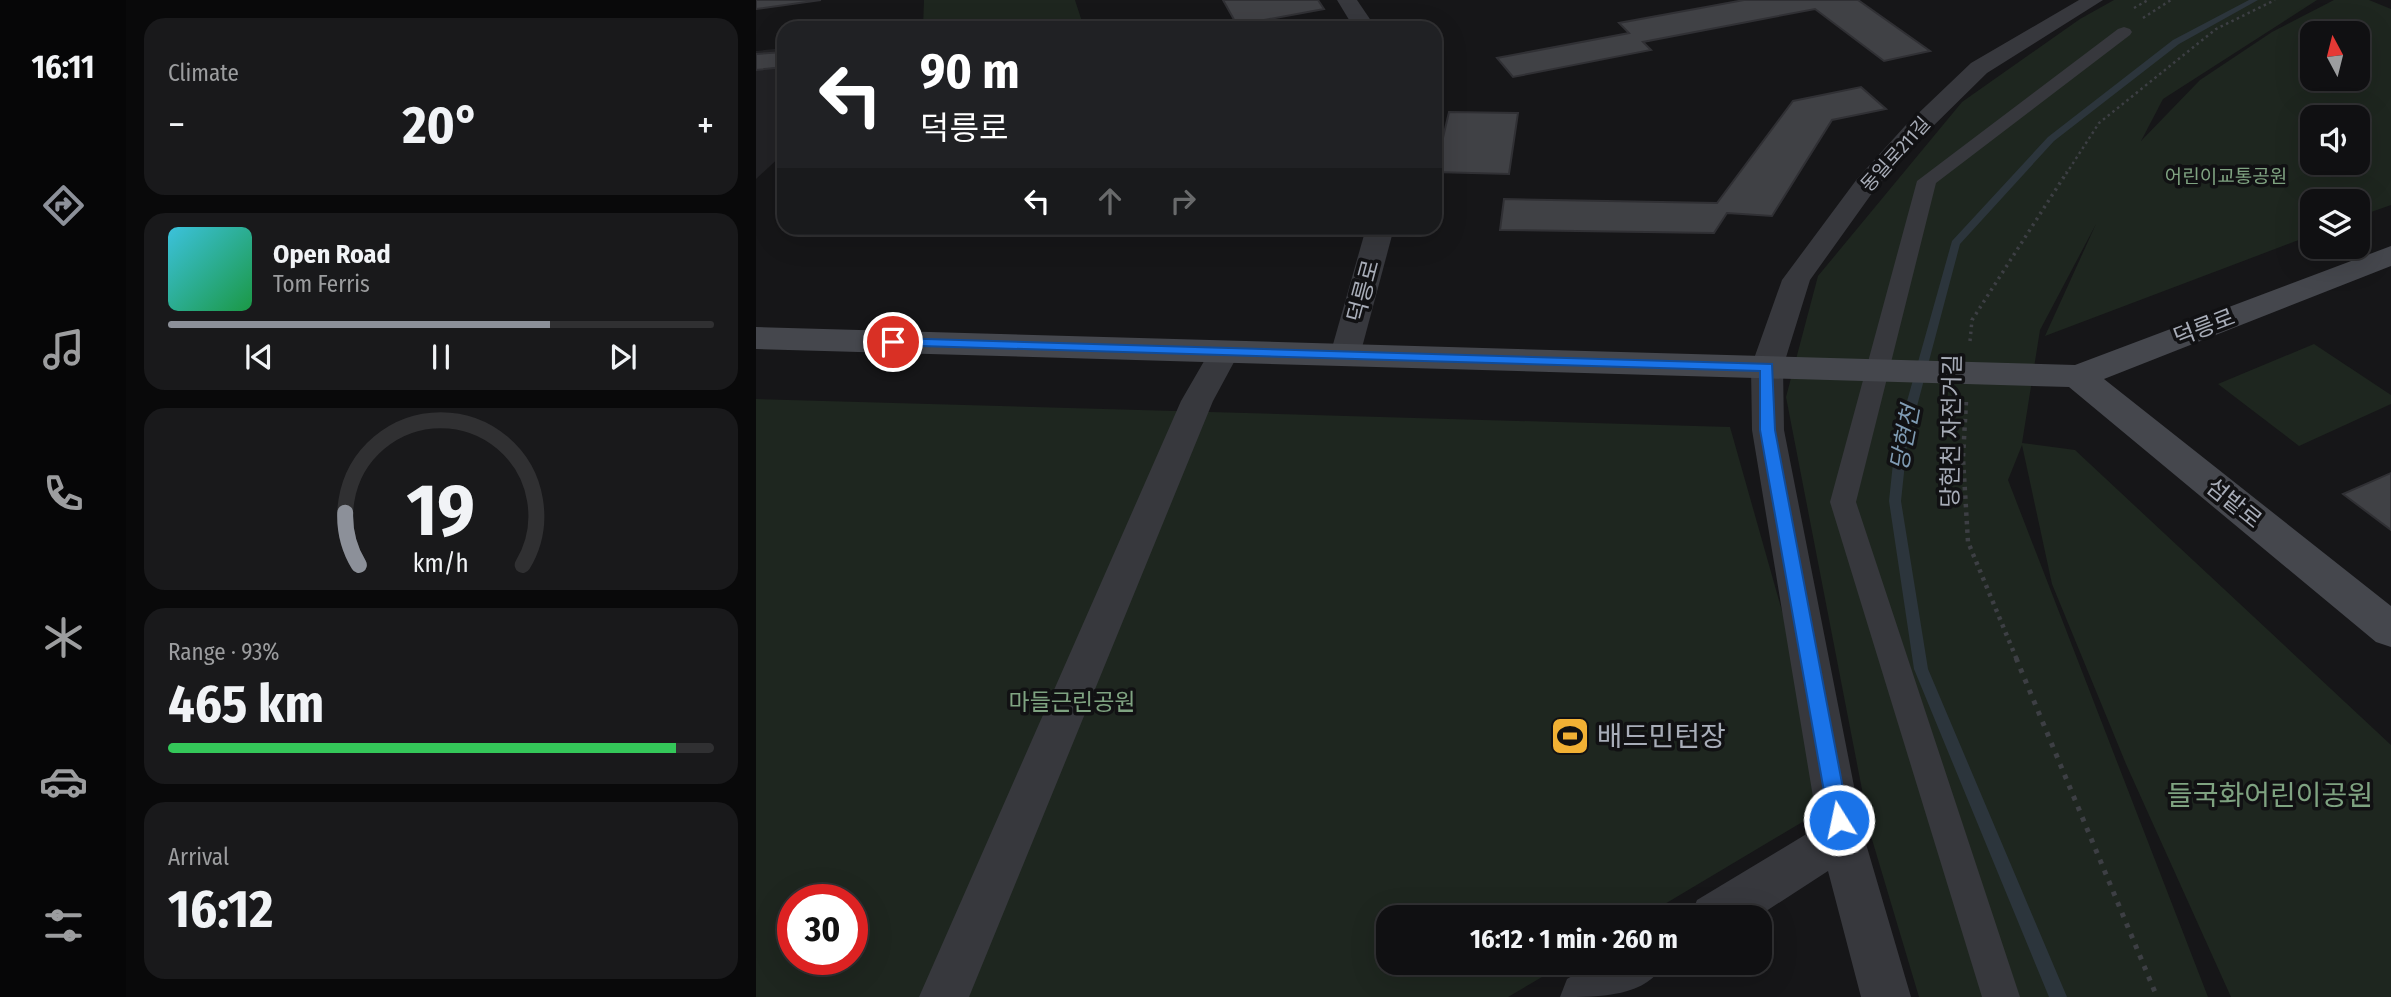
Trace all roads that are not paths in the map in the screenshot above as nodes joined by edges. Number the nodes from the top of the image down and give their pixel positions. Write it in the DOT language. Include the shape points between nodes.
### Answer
graph roads {
  1 [pos="1347,0"];
  2 [pos="2092,0"];
  3 [pos="1360,21"];
  4 [pos="2124,32"];
  5 [pos="1378,235"];
  6 [pos="2391,255"];
  7 [pos="756,338"];
  8 [pos="1225,351"];
  9 [pos="1345,355"];
  10 [pos="1767,367"];
  11 [pos="2078,376"];
  12 [pos="2391,630"];
  13 [pos="1842,837"];
  14 [pos="1733,905"];
  15 [pos="1620,975"];
  16 [pos="944,997"];
  17 [pos="1585,997"];
  18 [pos="1886,997"];
  19 [pos="2001,997"];
  1 -- 3 [label="street"];
  2 -- 10 [label="street, 동일로211길" via="1979,68 1866,184 1796,280"];
  4 -- 19 [label="street" via="1927,181 1843,502"];
  5 -- 9 [label="street, 덕릉로"];
  6 -- 11 [label="main road, 덕릉로"];
  7 -- 8 [label="main road, 덕릉로"];
  8 -- 9 [label="main road, 덕릉로"];
  8 -- 16 [label="street" via="1197,401"];
  9 -- 10 [label="main road, 덕릉로"];
  10 -- 11 [label="main road, 덕릉로"];
  10 -- 13 [label="street, 동일로211길" via="1768,430"];
  11 -- 12 [label="main road, 섬밭로"];
  13 -- 14 [label="street"];
  13 -- 18 [label="street, 동일로211길"];
  15 -- 17 [label="street"];
}
